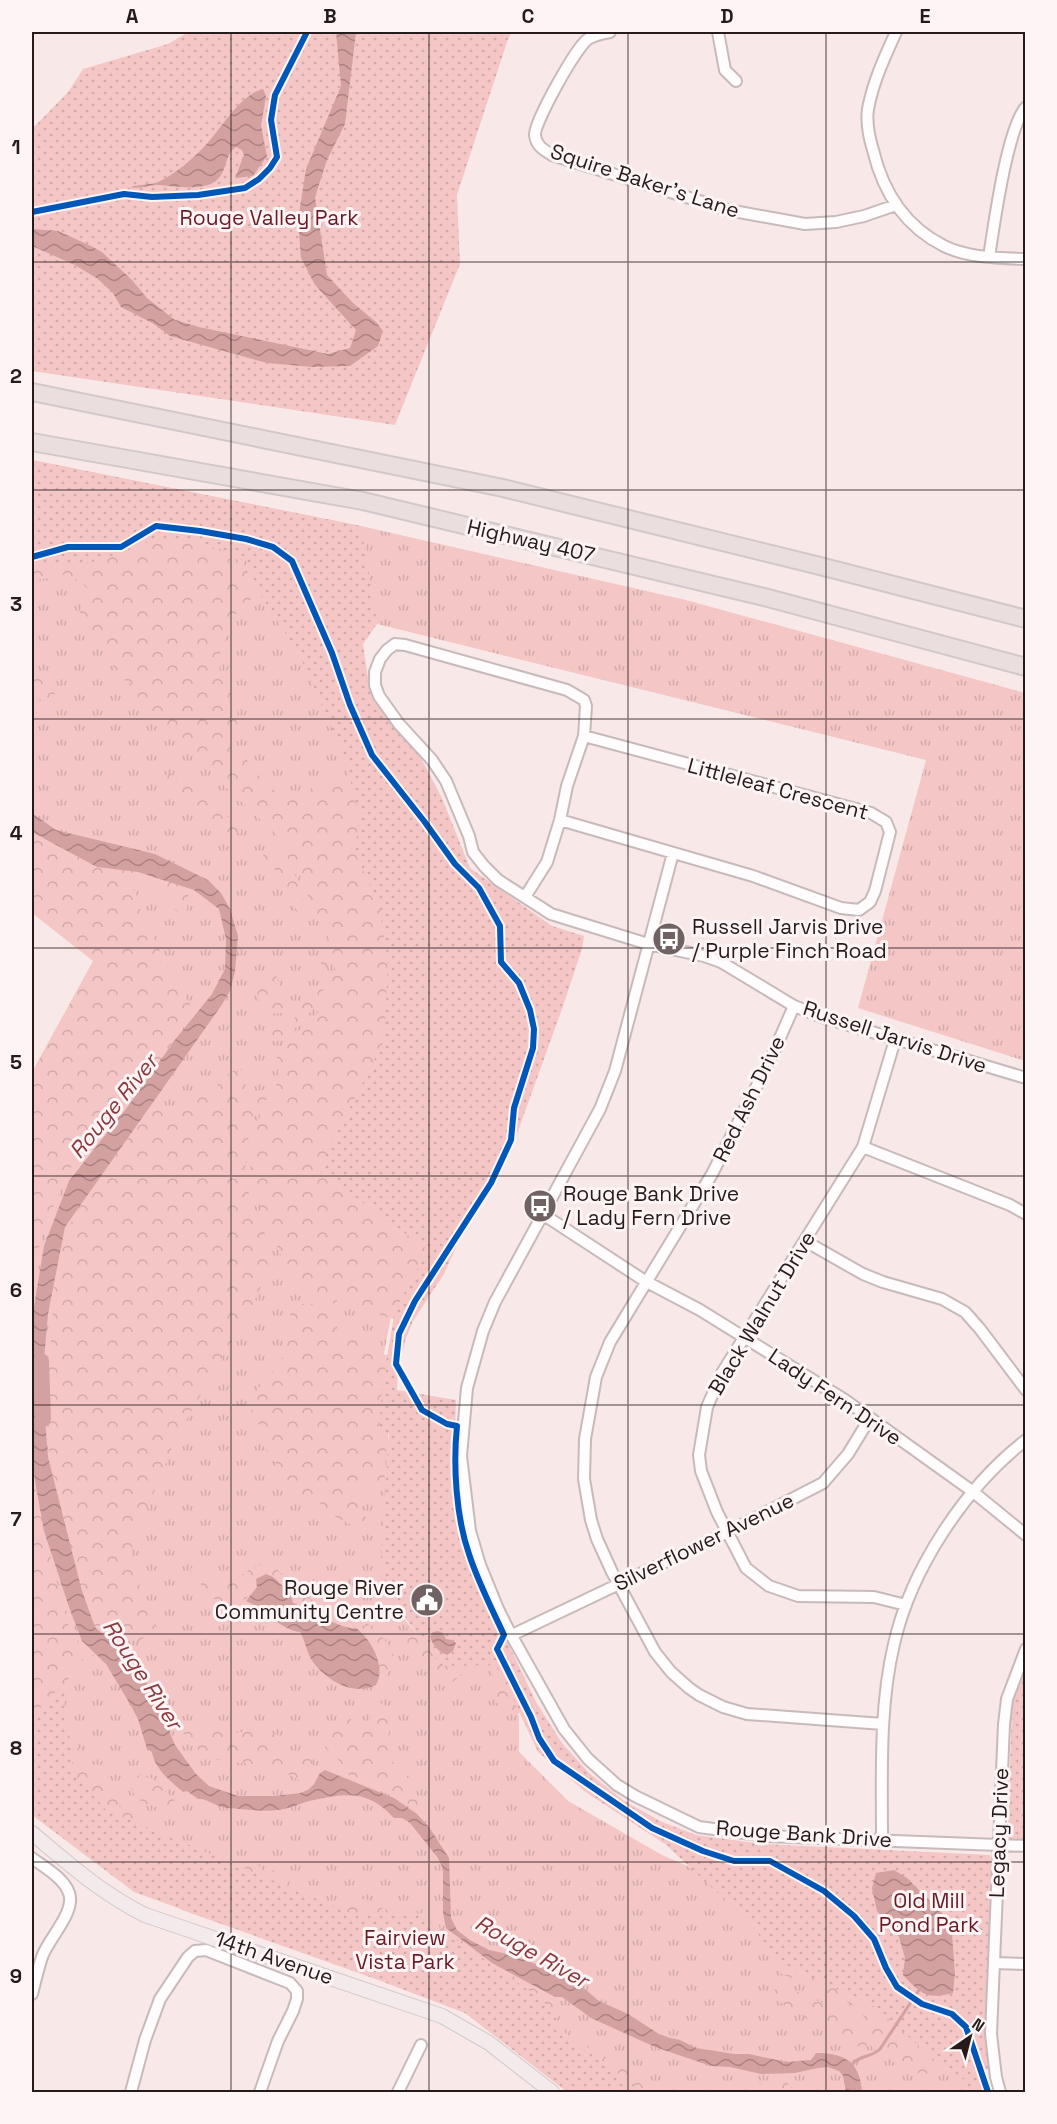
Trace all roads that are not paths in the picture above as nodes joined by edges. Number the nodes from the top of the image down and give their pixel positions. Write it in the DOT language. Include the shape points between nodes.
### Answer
graph roads {
  1 [pos="610,32"];
  2 [pos="718,32"];
  3 [pos="897,32"];
  4 [pos="736,81"];
  5 [pos="1026,107"];
  6 [pos="896,205"];
  7 [pos="989,257"];
  8 [pos="1026,260"];
  9 [pos="32,392"];
  10 [pos="32,442"];
  11 [pos="985,608"];
  12 [pos="1026,610"];
  13 [pos="1026,620"];
  14 [pos="1026,668"];
  15 [pos="584,736"];
  16 [pos="560,820"];
  17 [pos="674,853"];
  18 [pos="525,897"];
  19 [pos="648,944"];
  20 [pos="794,1006"];
  21 [pos="895,1040"];
  22 [pos="1026,1078"];
  23 [pos="862,1147"];
  24 [pos="1026,1214"];
  25 [pos="544,1215"];
  26 [pos="805,1241"];
  27 [pos="645,1281"];
  28 [pos="744,1338"];
  29 [pos="1026,1390"];
  30 [pos="870,1418"];
  31 [pos="1026,1440"];
  32 [pos="972,1491"];
  33 [pos="728,1532"];
  34 [pos="1026,1535"];
  35 [pos="619,1583"];
  36 [pos="906,1605"];
  37 [pos="512,1635"];
  38 [pos="1026,1649"];
  39 [pos="883,1724"];
  40 [pos="32,1833"];
  41 [pos="882,1839"];
  42 [pos="998,1845"];
  43 [pos="1026,1846"];
  44 [pos="32,1858"];
  45 [pos="994,1963"];
  46 [pos="1026,1964"];
  47 [pos="32,1994"];
  48 [pos="422,2045"];
  49 [pos="130,2092"];
  50 [pos="260,2092"];
  51 [pos="398,2092"];
  52 [pos="552,2092"];
  53 [pos="1000,2092"];
  1 -- 6 [label="street, Squire Baker's Lane" via="589,38 575,52 535,132 536,143 542,149 728,210 805,224 836,222"];
  2 -- 4 [label="street" via="726,70"];
  3 -- 6 [label="street" via="878,75 868,111 868,133 876,164"];
  5 -- 7 [label="street" via="1009,152"];
  6 -- 7 [label="street" via="918,228 946,246"];
  7 -- 8 [label="street"];
  9 -- 11 [label="highway" via="502,488"];
  10 -- 14 [label="highway, Highway 407" via="363,501 764,597"];
  11 -- 12 [label="highway"];
  11 -- 13 [label="highway"];
  15 -- 16 [label="street"];
  15 -- 17 [label="street, Littleleaf Crescent" via="872,813 886,822 890,832 875,891 870,902 859,910 841,908"];
  15 -- 18 [label="street, Russell Jarvis Drive" via="584,700 567,690 395,644 380,659 375,672 379,696 446,781 473,852 498,880"];
  16 -- 17 [label="street, Littleleaf Crescent"];
  16 -- 18 [label="street" via="547,862"];
  17 -- 19 [label="street, Rouge Bank Drive"];
  18 -- 19 [label="street, Russell Jarvis Drive" via="552,914"];
  19 -- 20 [label="street, Russell Jarvis Drive" via="722,962"];
  19 -- 25 [label="street, Rouge Bank Drive" via="609,1089"];
  20 -- 21 [label="street, Russell Jarvis Drive"];
  20 -- 27 [label="street, Red Ash Drive" via="726,1147"];
  21 -- 22 [label="street, Russell Jarvis Drive"];
  21 -- 23 [label="street, Black Walnut Drive"];
  23 -- 24 [label="street"];
  23 -- 26 [label="street, Black Walnut Drive"];
  25 -- 27 [label="street, Lady Fern Drive"];
  25 -- 37 [label="street, Rouge Bank Drive" via="495,1302 483,1332 467,1388 461,1456 475,1550"];
  26 -- 28 [label="street, Black Walnut Drive"];
  26 -- 29 [label="street" via="863,1274 942,1299 965,1312"];
  27 -- 28 [label="street, Lady Fern Drive"];
  27 -- 35 [label="street, Red Ash Drive" via="610,1342 600,1368 585,1439 584,1479 591,1520"];
  28 -- 30 [label="street, Lady Fern Drive"];
  28 -- 33 [label="street, Black Walnut Drive" via="707,1407 699,1455 706,1488"];
  30 -- 32 [label="street, Lady Fern Drive"];
  30 -- 33 [label="street, Silverflower Avenue" via="848,1454 823,1483"];
  31 -- 32 [label="street"];
  32 -- 34 [label="street, Lady Fern Drive"];
  32 -- 36 [label="street" via="950,1520"];
  33 -- 35 [label="street, Silverflower Avenue"];
  33 -- 36 [label="street, Black Walnut Drive" via="746,1568 769,1586 798,1596 874,1598"];
  35 -- 37 [label="street, Silverflower Avenue"];
  35 -- 39 [label="street, Red Ash Drive" via="655,1652 671,1672 699,1695 747,1714"];
  36 -- 39 [label="street" via="894,1644"];
  37 -- 41 [label="street, Rouge Bank Drive" via="559,1722 576,1745 617,1785 646,1803 699,1827 726,1832"];
  38 -- 42 [label="street, Legacy Drive" via="1007,1699"];
  39 -- 41 [label="street"];
  40 -- 52 [label="main road, 14th Avenue" via="97,1887 145,1915 442,2016 489,2043"];
  41 -- 42 [label="street, Rouge Bank Drive"];
  42 -- 43 [label="street, Rouge Bank Drive"];
  42 -- 45 [label="street, Legacy Drive"];
  44 -- 47 [label="street" via="64,1884 70,1900 67,1913 42,1957"];
  45 -- 46 [label="street"];
  45 -- 53 [label="street, Legacy Drive" via="991,2034"];
  48 -- 51 [label="street"];
  49 -- 50 [label="street" via="160,1999 188,1957 195,1951 206,1950 290,1983 297,1991 293,2012"];
}
